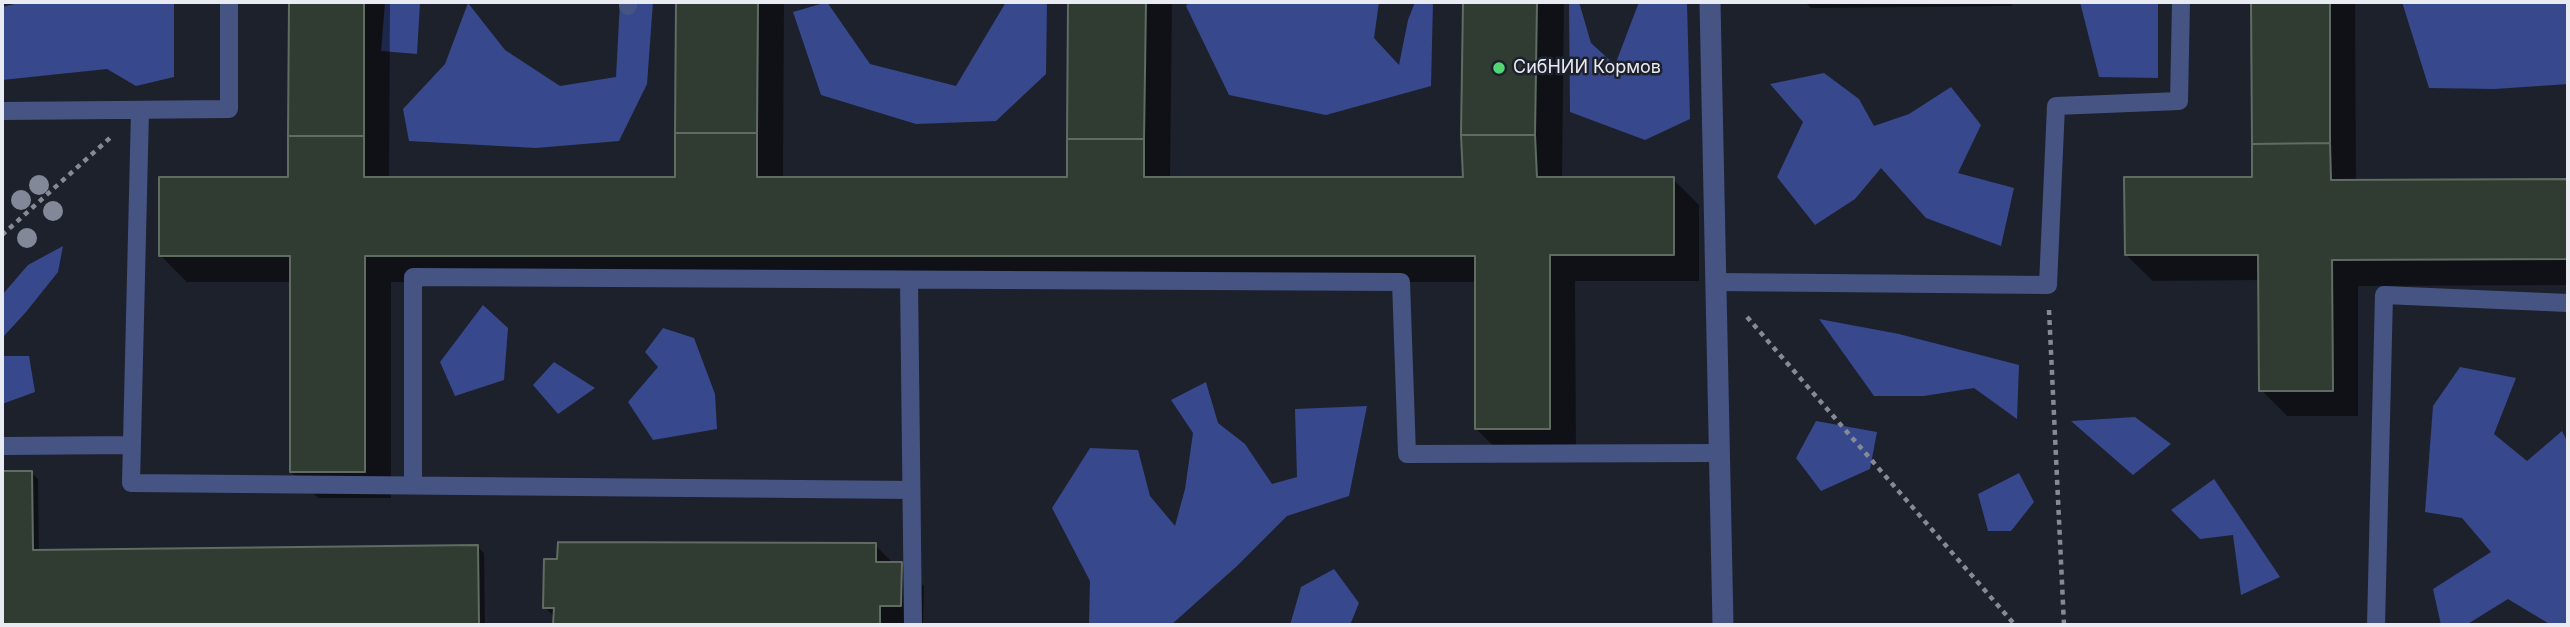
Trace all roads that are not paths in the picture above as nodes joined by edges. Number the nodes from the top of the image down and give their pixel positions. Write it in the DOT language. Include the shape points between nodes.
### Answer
graph roads {
  1 [pos="229,2"];
  2 [pos="1710,2"];
  3 [pos="2181,2"];
  4 [pos="2,111"];
  5 [pos="140,111"];
  6 [pos="909,280"];
  7 [pos="1716,282"];
  8 [pos="2568,303"];
  9 [pos="132,445"];
  10 [pos="2,446"];
  11 [pos="1720,453"];
  12 [pos="412,485"];
  13 [pos="912,490"];
  14 [pos="913,625"];
  15 [pos="1723,625"];
  16 [pos="2376,625"];
  1 -- 5 [label="lane" via="229,109"];
  2 -- 7 [label="street"];
  3 -- 7 [label="lane" via="2179,102 2056,106 2048,285"];
  4 -- 5 [label="lane"];
  5 -- 9 [label="lane"];
  6 -- 11 [label="lane" via="1401,282 1407,454"];
  6 -- 12 [label="lane" via="412,277"];
  6 -- 13 [label="lane"];
  7 -- 11 [label="street"];
  8 -- 16 [label="lane" via="2384,295"];
  9 -- 10 [label="lane"];
  9 -- 12 [label="lane" via="131,483"];
  11 -- 15 [label="street"];
  12 -- 13 [label="lane"];
  13 -- 14 [label="lane"];
}
